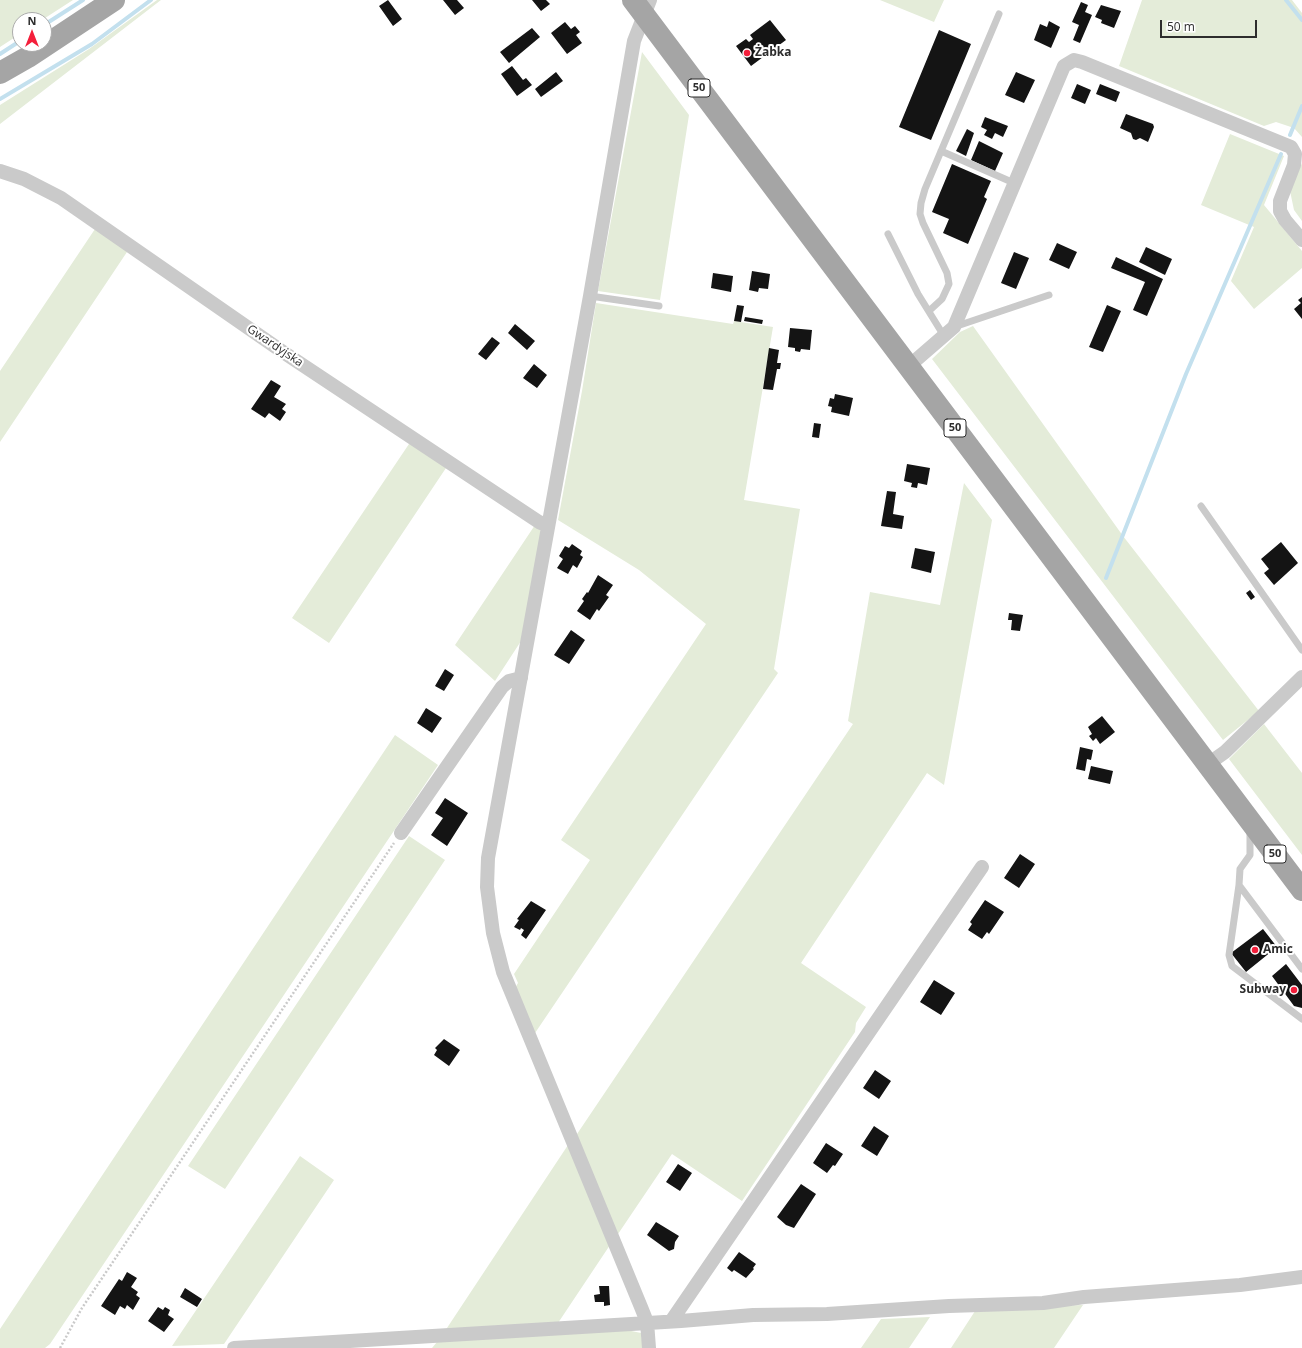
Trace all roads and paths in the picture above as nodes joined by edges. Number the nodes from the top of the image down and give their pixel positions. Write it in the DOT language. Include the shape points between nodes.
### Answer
graph roads {
  1 [pos="114,0"];
  2 [pos="642,5"];
  3 [pos="999,14"];
  4 [pos="0,73"];
  5 [pos="941,151"];
  6 [pos="0,171"];
  7 [pos="1014,183"];
  8 [pos="888,234"];
  9 [pos="1302,240"];
  10 [pos="1050,295"];
  11 [pos="590,296"];
  12 [pos="659,306"];
  13 [pos="929,311"];
  14 [pos="949,331"];
  15 [pos="909,366"];
  16 [pos="1201,506"];
  17 [pos="548,526"];
  18 [pos="1302,650"];
  19 [pos="1302,677"];
  20 [pos="521,678"];
  21 [pos="1208,764"];
  22 [pos="1249,819"];
  23 [pos="401,833"];
  24 [pos="982,867"];
  25 [pos="1239,885"];
  26 [pos="1302,890"];
  27 [pos="1302,969"];
  28 [pos="1302,1019"];
  29 [pos="1302,1277"];
  30 [pos="672,1320"];
  31 [pos="647,1322"];
  32 [pos="60,1348"];
  33 [pos="234,1348"];
  34 [pos="650,1348"];
  1 -- 4 [label="main road"];
  2 -- 11 [label="street"];
  2 -- 15 [label="main road, 50"];
  3 -- 5 [label="lane"];
  5 -- 7 [label="lane"];
  5 -- 13 [label="lane" via="925,189 920,214 947,273 949,284 942,299"];
  6 -- 17 [label="street, Gwardyjska" via="24,179 61,198 283,352"];
  7 -- 9 [label="street" via="1064,66 1074,60 1291,147 1296,154 1280,201 1280,211"];
  7 -- 14 [label="street"];
  8 -- 13 [label="lane"];
  10 -- 14 [label="lane"];
  11 -- 12 [label="lane"];
  11 -- 17 [label="street"];
  13 -- 14 [label="lane"];
  14 -- 15 [label="street"];
  15 -- 21 [label="main road, 50"];
  16 -- 18 [label="lane"];
  17 -- 20 [label="street"];
  19 -- 21 [label="street" via="1225,752"];
  20 -- 23 [label="street" via="509,681 502,687"];
  20 -- 31 [label="street" via="488,858 487,887 493,934 503,972"];
  21 -- 22 [label="main road, 50"];
  22 -- 25 [label="lane" via="1252,841 1250,855 1240,869"];
  22 -- 26 [label="main road, 50"];
  23 -- 32 [label="path" via="82,1308"];
  24 -- 30 [label="street"];
  25 -- 27 [label="lane"];
  25 -- 28 [label="lane" via="1229,955 1232,966"];
  29 -- 30 [label="street" via="1233,1286 1084,1297 1043,1303"];
  30 -- 31 [label="street"];
  31 -- 33 [label="street"];
  31 -- 34 [label="street"];
}
